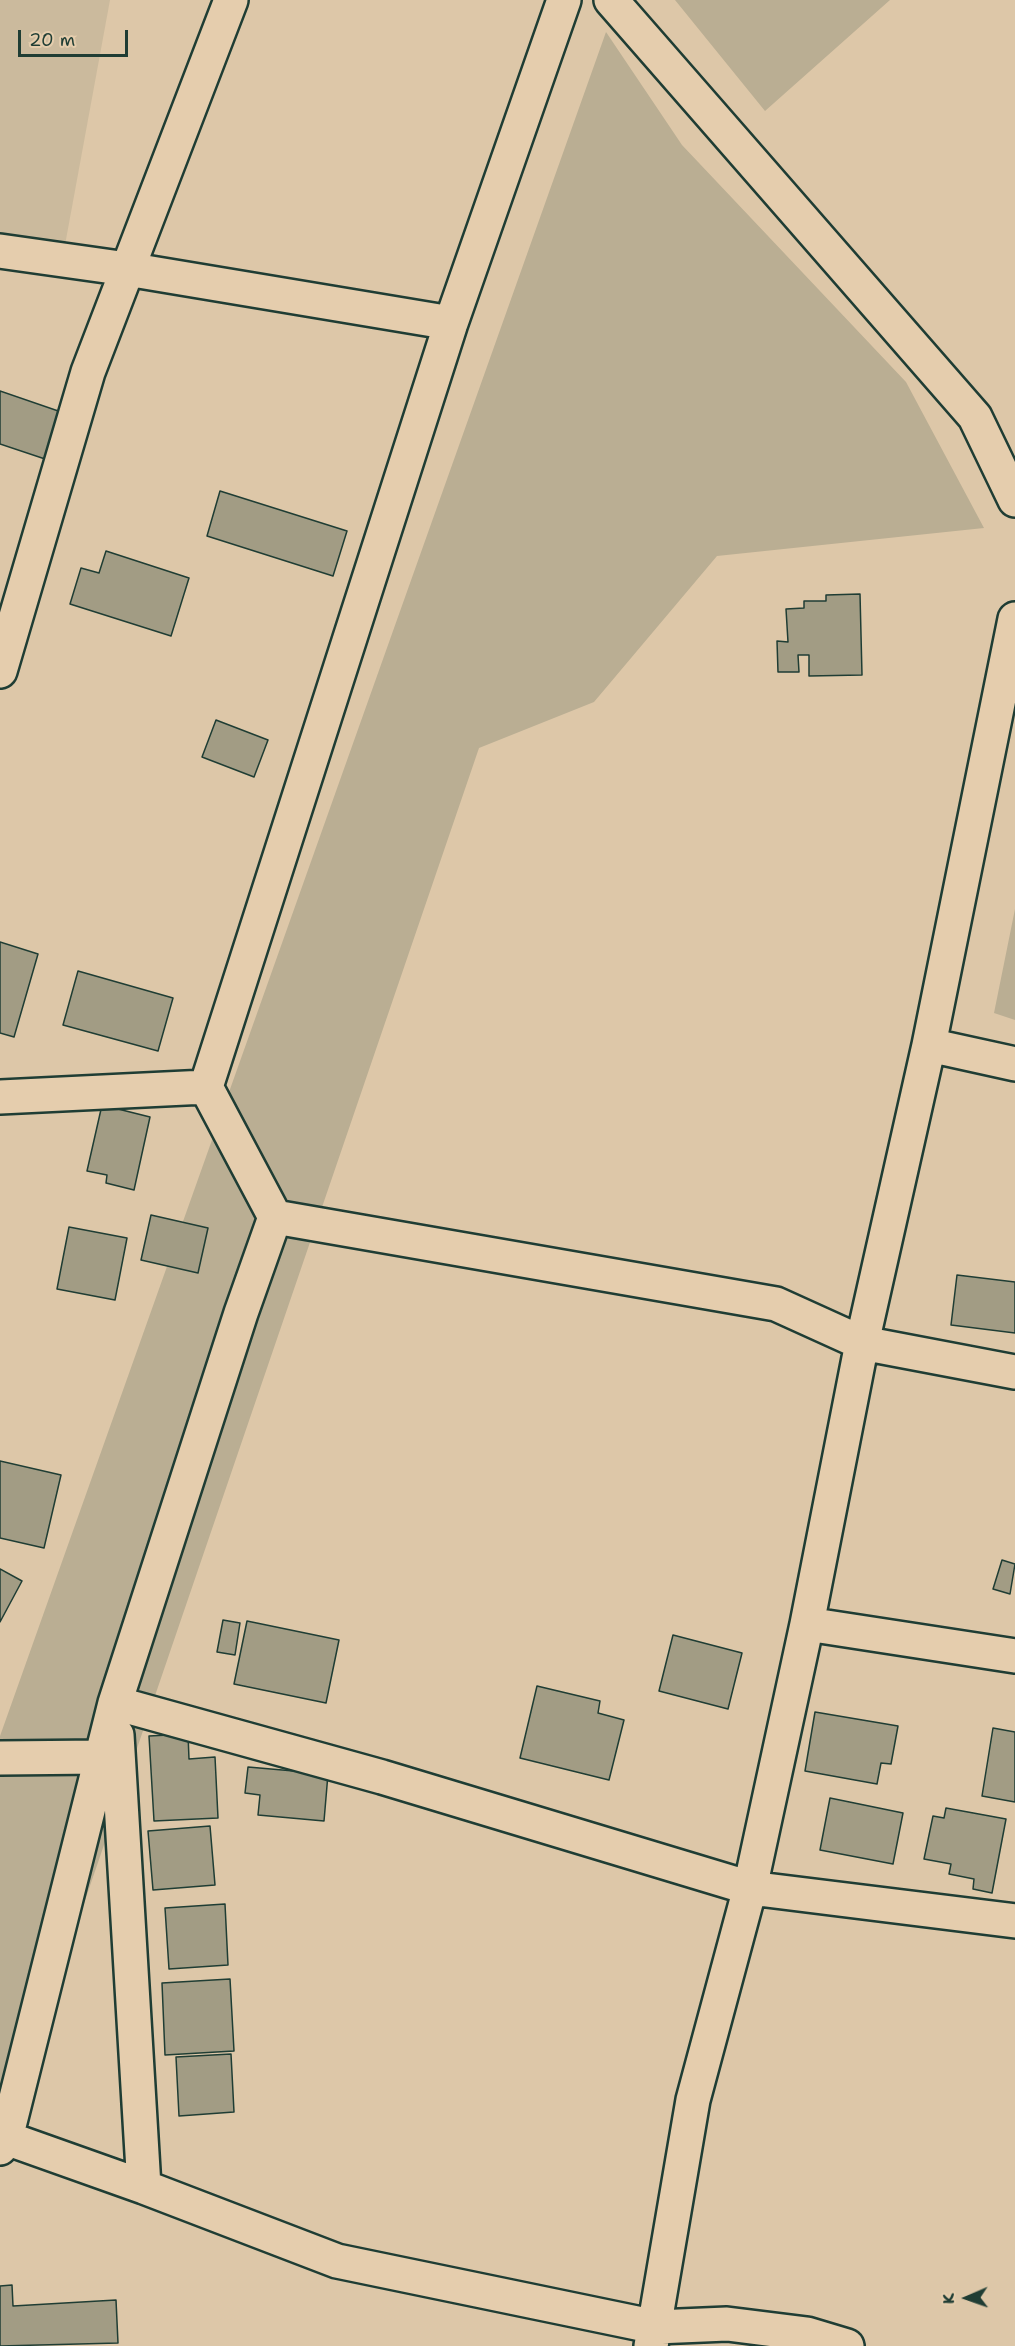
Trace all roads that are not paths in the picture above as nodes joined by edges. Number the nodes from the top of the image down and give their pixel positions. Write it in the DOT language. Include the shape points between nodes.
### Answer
graph roads {
  1 [pos="231,0"];
  2 [pos="564,0"];
  3 [pos="611,0"];
  4 [pos="0,251"];
  5 [pos="127,269"];
  6 [pos="451,323"];
  7 [pos="1015,500"];
  8 [pos="1015,619"];
  9 [pos="0,671"];
  10 [pos="929,1045"];
  11 [pos="1015,1064"];
  12 [pos="206,1087"];
  13 [pos="0,1097"];
  14 [pos="275,1217"];
  15 [pos="862,1343"];
  16 [pos="1015,1372"];
  17 [pos="807,1624"];
  18 [pos="1015,1656"];
  19 [pos="115,1703"];
  20 [pos="102,1757"];
  21 [pos="0,1758"];
  22 [pos="750,1888"];
  23 [pos="1015,1921"];
  24 [pos="3,2143"];
  25 [pos="144,2187"];
  26 [pos="653,2337"];
  27 [pos="847,2346"];
  1 -- 5 [label="street"];
  2 -- 6 [label="street"];
  3 -- 7 [label="street" via="975,417"];
  4 -- 5 [label="street"];
  5 -- 6 [label="street"];
  5 -- 9 [label="street" via="88,372"];
  6 -- 12 [label="street"];
  8 -- 10 [label="street"];
  10 -- 11 [label="street"];
  10 -- 15 [label="street"];
  12 -- 13 [label="street"];
  12 -- 14 [label="street"];
  14 -- 15 [label="street" via="776,1304"];
  14 -- 19 [label="street"];
  15 -- 16 [label="street"];
  15 -- 17 [label="street"];
  17 -- 18 [label="street"];
  17 -- 22 [label="street"];
  19 -- 20 [label="street"];
  19 -- 22 [label="street" via="382,1777"];
  19 -- 25 [label="street"];
  20 -- 21 [label="street"];
  20 -- 24 [label="street"];
  22 -- 23 [label="street"];
  22 -- 26 [label="street" via="693,2100"];
  24 -- 25 [label="street"];
  25 -- 26 [label="street" via="337,2261"];
  26 -- 27 [label="street" via="727,2324 807,2334"];
}
